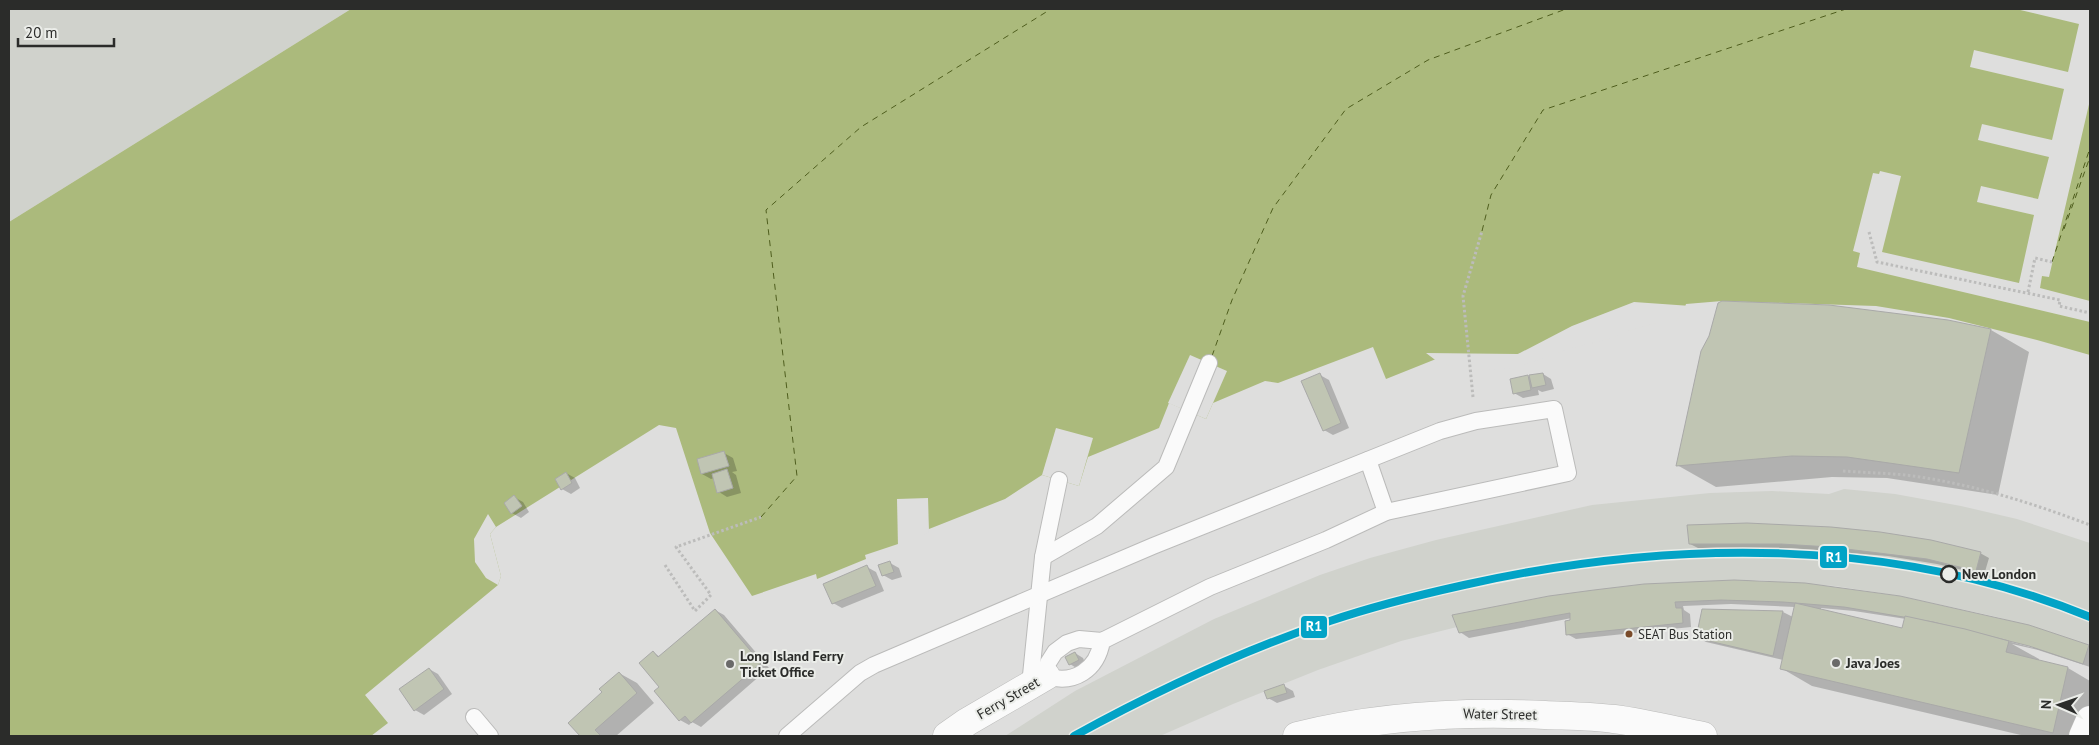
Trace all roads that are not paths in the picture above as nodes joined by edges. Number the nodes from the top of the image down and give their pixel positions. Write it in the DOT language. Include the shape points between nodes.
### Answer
graph roads {
  1 [pos="1209,363"];
  2 [pos="1362,463"];
  3 [pos="1059,480"];
  4 [pos="1386,512"];
  5 [pos="1043,557"];
  6 [pos="1040,595"];
  7 [pos="1102,640"];
  8 [pos="1038,680"];
  9 [pos="474,717"];
  10 [pos="2090,720"];
  11 [pos="490,736"];
  12 [pos="786,736"];
  13 [pos="947,736"];
  14 [pos="1297,736"];
  15 [pos="1703,736"];
  16 [pos="2083,736"];
  1 -- 5 [label="lane" via="1166,467 1097,526"];
  2 -- 4 [label="lane"];
  2 -- 4 [label="lane" via="1454,426 1554,409 1568,473"];
  2 -- 6 [label="lane"];
  3 -- 5 [label="lane"];
  4 -- 7 [label="lane" via="1210,587"];
  5 -- 6 [label="lane"];
  6 -- 8 [label="lane"];
  6 -- 12 [label="lane" via="867,668"];
  7 -- 8 [label="lane" via="1079,639 1067,643 1055,652"];
  7 -- 8 [label="lane" via="1100,655 1081,674 1057,680"];
  8 -- 13 [label="main road, Ferry Street"];
  9 -- 11 [label="lane"];
  10 -- 16 [label="main road"];
  14 -- 15 [label="main road, Water Street" via="1388,720 1450,714 1519,713 1614,719"];
}
